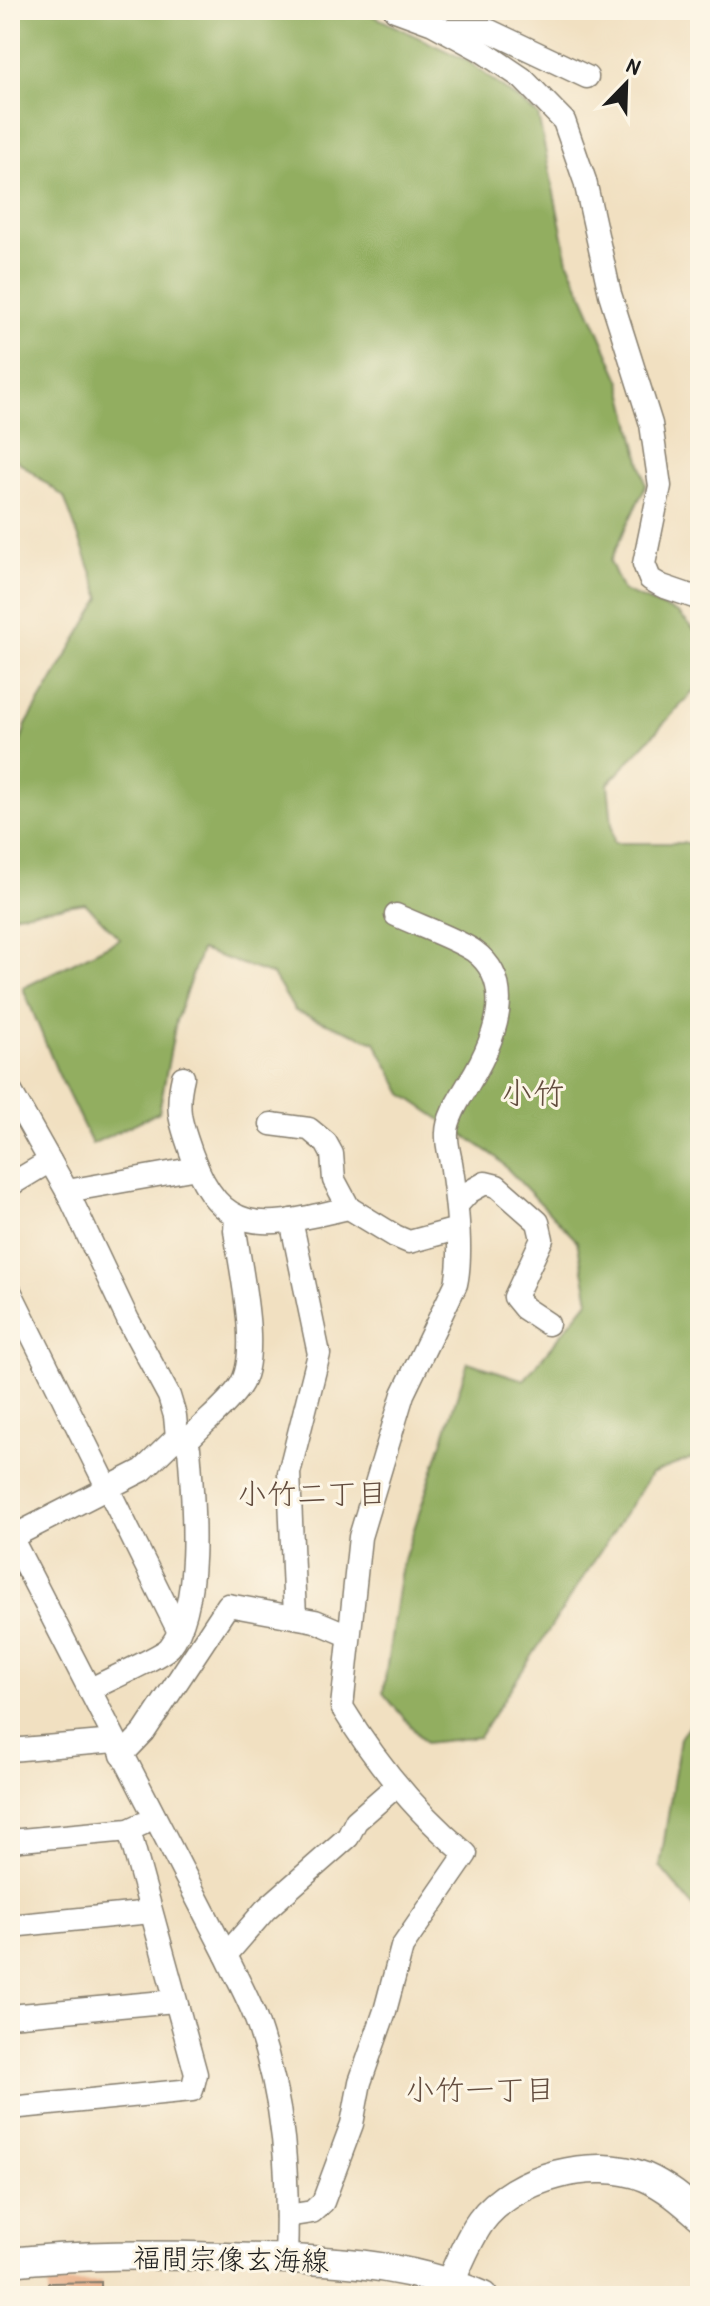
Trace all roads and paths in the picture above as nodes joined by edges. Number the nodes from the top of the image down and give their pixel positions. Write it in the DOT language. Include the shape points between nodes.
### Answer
graph roads {
  1 [pos="395,10"];
  2 [pos="445,31"];
  3 [pos="587,77"];
  4 [pos="700,599"];
  5 [pos="396,915"];
  6 [pos="183,1077"];
  7 [pos="10,1090"];
  8 [pos="271,1124"];
  9 [pos="50,1161"];
  10 [pos="197,1168"];
  11 [pos="10,1185"];
  12 [pos="67,1191"];
  13 [pos="457,1205"];
  14 [pos="349,1208"];
  15 [pos="236,1218"];
  16 [pos="291,1220"];
  17 [pos="457,1229"];
  18 [pos="10,1291"];
  19 [pos="548,1324"];
  20 [pos="177,1437"];
  21 [pos="108,1488"];
  22 [pos="10,1537"];
  23 [pos="295,1617"];
  24 [pos="178,1630"];
  25 [pos="348,1635"];
  26 [pos="89,1690"];
  27 [pos="118,1748"];
  28 [pos="10,1750"];
  29 [pos="396,1786"];
  30 [pos="154,1819"];
  31 [pos="129,1830"];
  32 [pos="10,1841"];
  33 [pos="151,1912"];
  34 [pos="10,1926"];
  35 [pos="226,1955"];
  36 [pos="175,2001"];
  37 [pos="10,2016"];
  38 [pos="10,2108"];
  39 [pos="287,2216"];
  40 [pos="700,2216"];
  41 [pos="286,2259"];
  42 [pos="10,2262"];
  43 [pos="450,2282"];
  44 [pos="483,2296"];
  1 -- 2 [label="street"];
  2 -- 3 [label="street" via="490,31"];
  2 -- 4 [label="street" via="522,78 564,121 651,424 660,486 644,564 650,579"];
  5 -- 13 [label="street" via="474,952 499,992 493,1035 446,1132"];
  6 -- 10 [label="street" via="178,1108"];
  7 -- 9 [label="street"];
  8 -- 14 [label="street" via="309,1129 326,1143 334,1180"];
  9 -- 11 [label="street"];
  9 -- 12 [label="street"];
  10 -- 12 [label="street"];
  10 -- 15 [label="street" via="207,1189"];
  12 -- 20 [label="street" via="169,1396"];
  13 -- 17 [label="street"];
  13 -- 19 [label="street" via="485,1183 497,1186 538,1222 542,1239 515,1297"];
  14 -- 16 [label="street"];
  14 -- 17 [label="street" via="409,1242"];
  15 -- 16 [label="street"];
  15 -- 20 [label="street" via="250,1340 248,1365 241,1386 192,1436"];
  16 -- 23 [label="street" via="319,1354 289,1473"];
  17 -- 25 [label="street" via="456,1284 403,1394 360,1537"];
  18 -- 21 [label="street"];
  20 -- 21 [label="street" via="143,1470"];
  20 -- 24 [label="street" via="189,1448 195,1530 187,1612"];
  21 -- 22 [label="street"];
  21 -- 24 [label="street"];
  22 -- 26 [label="street"];
  23 -- 25 [label="street"];
  23 -- 27 [label="street" via="228,1605 144,1732"];
  24 -- 26 [label="street" via="170,1649"];
  25 -- 29 [label="street" via="342,1707"];
  26 -- 27 [label="street"];
  27 -- 28 [label="street"];
  27 -- 30 [label="street"];
  29 -- 35 [label="street" via="356,1821 348,1837 265,1910"];
  29 -- 39 [label="street" via="466,1854 402,1947 352,2124 323,2202 312,2212"];
  30 -- 31 [label="street"];
  30 -- 35 [label="street"];
  31 -- 32 [label="street"];
  31 -- 33 [label="street"];
  33 -- 34 [label="street"];
  33 -- 36 [label="street"];
  35 -- 39 [label="street" via="256,2019 272,2071 285,2144"];
  36 -- 37 [label="street"];
  36 -- 38 [label="street" via="196,2074 192,2090"];
  39 -- 41 [label="street"];
  40 -- 43 [label="main road" via="642,2176 588,2170 542,2180 507,2197 482,2220"];
  41 -- 42 [label="main road, 福間宗像玄海線" via="150,2256"];
  41 -- 43 [label="main road, 福間宗像玄海線" via="384,2267"];
  43 -- 44 [label="main road, 福間宗像玄海線"];
}
